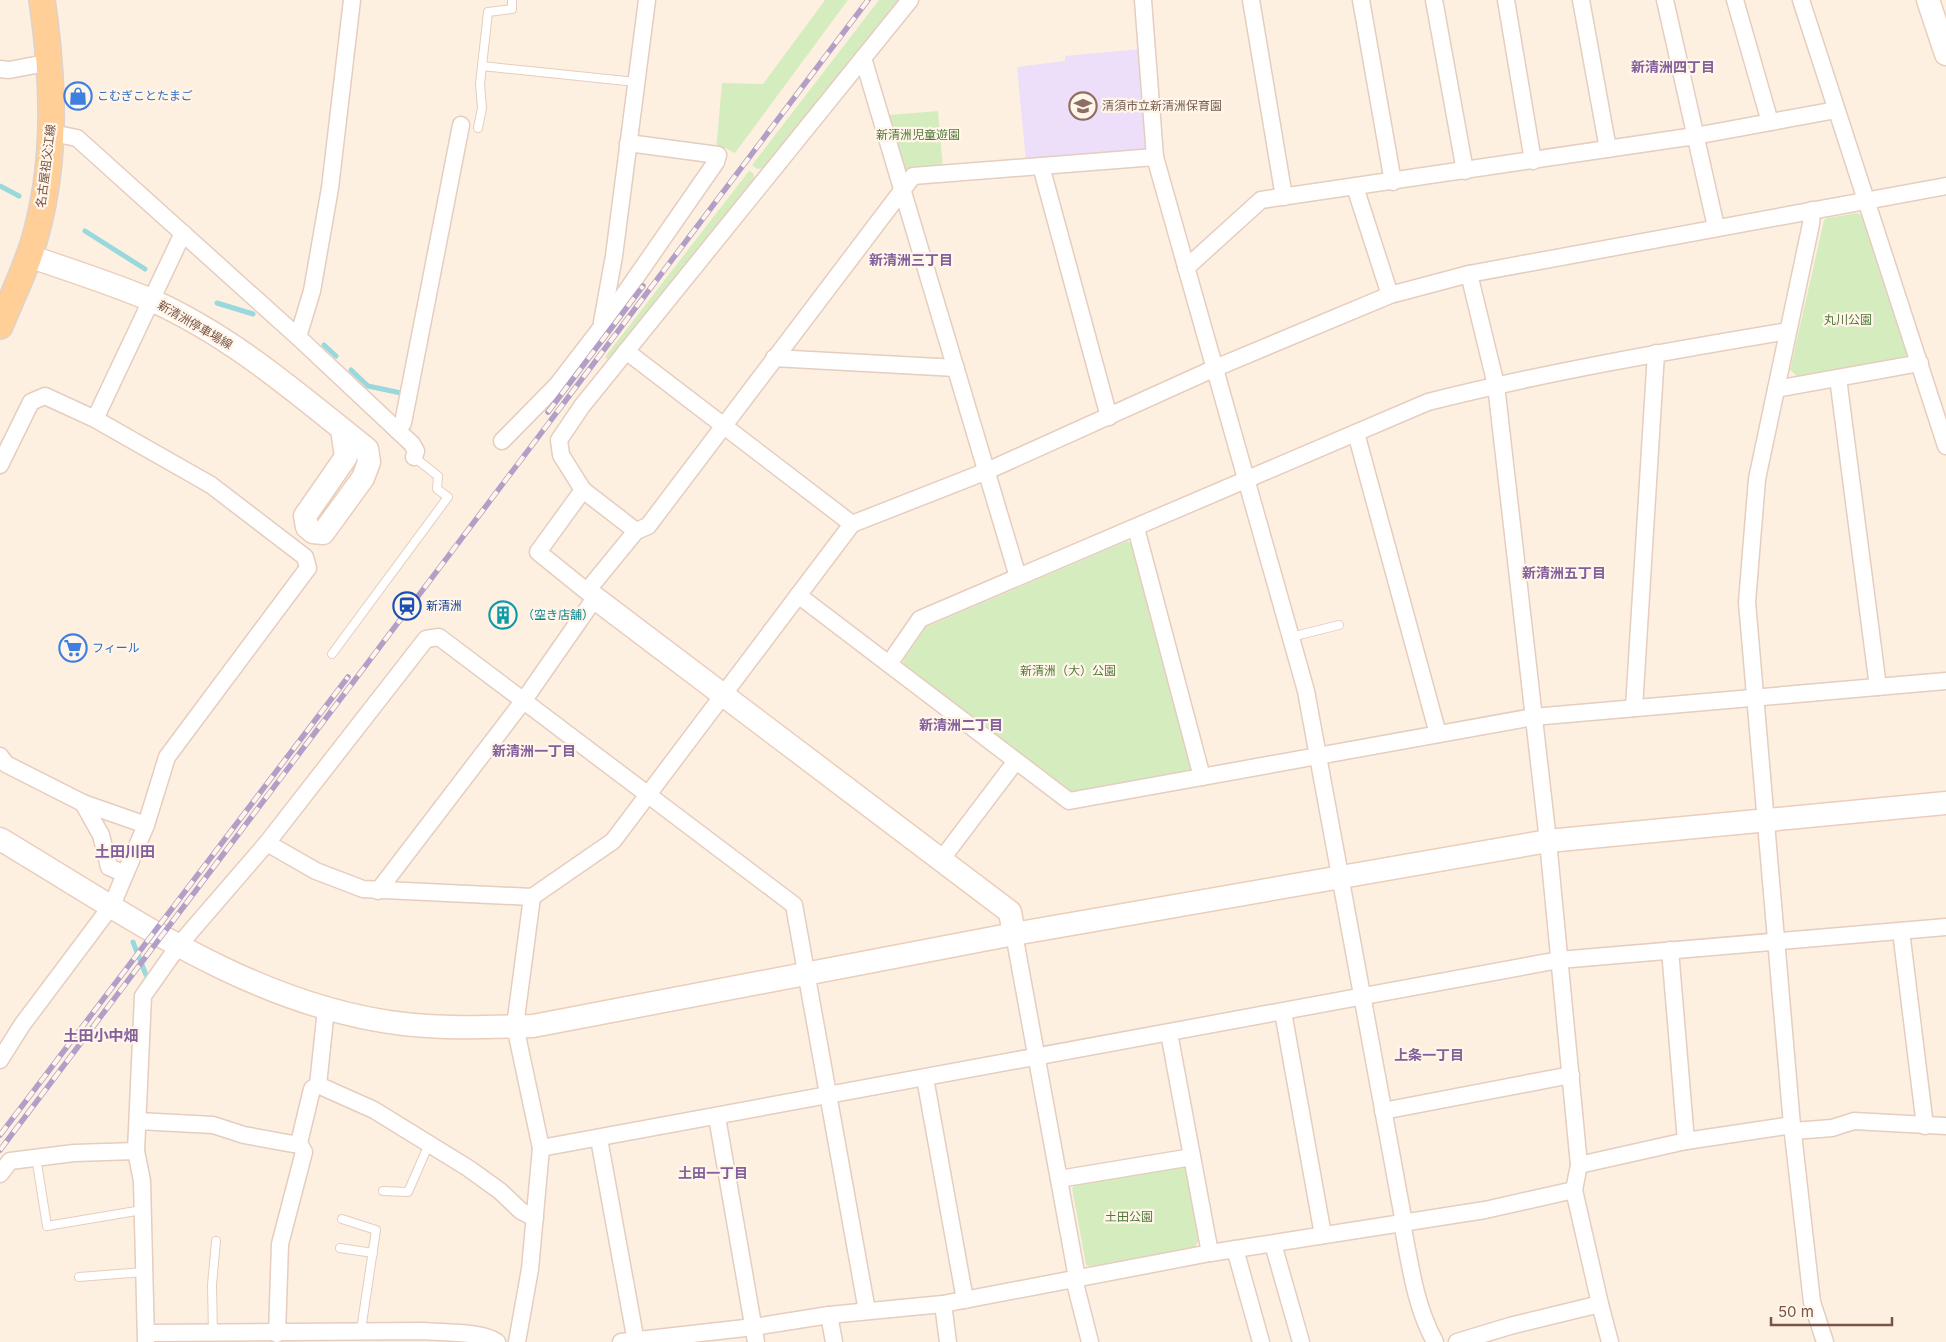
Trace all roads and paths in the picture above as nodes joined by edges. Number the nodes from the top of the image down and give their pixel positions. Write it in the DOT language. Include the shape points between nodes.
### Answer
graph roads {
  1 [pos="42,0"];
  2 [pos="352,0"];
  3 [pos="512,0"];
  4 [pos="647,0"];
  5 [pos="910,0"];
  6 [pos="1143,0"];
  7 [pos="1251,0"];
  8 [pos="1361,0"];
  9 [pos="1434,0"];
  10 [pos="1506,0"];
  11 [pos="1581,0"];
  12 [pos="1665,0"];
  13 [pos="1735,0"];
  14 [pos="1801,0"];
  15 [pos="1928,0"];
  16 [pos="1946,54"];
  17 [pos="863,58"];
  18 [pos="51,62"];
  19 [pos="482,66"];
  20 [pos="0,68"];
  21 [pos="636,82"];
  22 [pos="1836,110"];
  23 [pos="1770,122"];
  24 [pos="460,125"];
  25 [pos="478,128"];
  26 [pos="52,133"];
  27 [pos="1695,136"];
  28 [pos="628,142"];
  29 [pos="1608,149"];
  30 [pos="1155,157"];
  31 [pos="1533,160"];
  32 [pos="1041,166"];
  33 [pos="1465,171"];
  34 [pos="1393,182"];
  35 [pos="1946,186"];
  36 [pos="1355,187"];
  37 [pos="902,189"];
  38 [pos="1284,197"];
  39 [pos="1866,200"];
  40 [pos="1812,210"];
  41 [pos="1716,227"];
  42 [pos="183,233"];
  43 [pos="28,256"];
  44 [pos="1186,268"];
  45 [pos="1469,274"];
  46 [pos="1390,295"];
  47 [pos="151,300"];
  48 [pos="0,326"];
  49 [pos="601,326"];
  50 [pos="1788,331"];
  51 [pos="298,337"];
  52 [pos="626,351"];
  53 [pos="1656,353"];
  54 [pos="774,358"];
  55 [pos="1920,363"];
  56 [pos="956,368"];
  57 [pos="1213,369"];
  58 [pos="1838,378"];
  59 [pos="1496,385"];
  60 [pos="1776,389"];
  61 [pos="1109,417"];
  62 [pos="95,419"];
  63 [pos="725,426"];
  64 [pos="342,429"];
  65 [pos="397,430"];
  66 [pos="1356,433"];
  67 [pos="502,441"];
  68 [pos="1946,446"];
  69 [pos="414,457"];
  70 [pos="0,465"];
  71 [pos="986,471"];
  72 [pos="1248,480"];
  73 [pos="583,490"];
  74 [pos="852,524"];
  75 [pos="1136,528"];
  76 [pos="636,530"];
  77 [pos="1018,578"];
  78 [pos="798,595"];
  79 [pos="596,598"];
  80 [pos="1339,625"];
  81 [pos="1291,637"];
  82 [pos="332,654"];
  83 [pos="889,664"];
  84 [pos="1946,681"];
  85 [pos="1878,687"];
  86 [pos="722,694"];
  87 [pos="1756,698"];
  88 [pos="524,700"];
  89 [pos="1634,708"];
  90 [pos="1533,717"];
  91 [pos="1438,734"];
  92 [pos="1319,755"];
  93 [pos="0,756"];
  94 [pos="1016,761"];
  95 [pos="1202,777"];
  96 [pos="647,794"];
  97 [pos="83,803"];
  98 [pos="1946,803"];
  99 [pos="1767,819"];
  100 [pos="146,826"];
  101 [pos="0,839"];
  102 [pos="1548,841"];
  103 [pos="267,843"];
  104 [pos="941,860"];
  105 [pos="125,874"];
  106 [pos="1340,877"];
  107 [pos="378,890"];
  108 [pos="532,897"];
  109 [pos="112,905"];
  110 [pos="1946,928"];
  111 [pos="1901,931"];
  112 [pos="1014,934"];
  113 [pos="1777,941"];
  114 [pos="179,945"];
  115 [pos="1670,950"];
  116 [pos="1559,960"];
  117 [pos="806,975"];
  118 [pos="1363,997"];
  119 [pos="326,1009"];
  120 [pos="1283,1012"];
  121 [pos="514,1026"];
  122 [pos="1169,1033"];
  123 [pos="1038,1057"];
  124 [pos="0,1060"];
  125 [pos="1571,1075"];
  126 [pos="925,1078"];
  127 [pos="318,1085"];
  128 [pos="829,1096"];
  129 [pos="1383,1111"];
  130 [pos="717,1117"];
  131 [pos="138,1122"];
  132 [pos="1924,1126"];
  133 [pos="1946,1126"];
  134 [pos="1792,1128"];
  135 [pos="599,1139"];
  136 [pos="1686,1141"];
  137 [pos="299,1143"];
  138 [pos="429,1144"];
  139 [pos="541,1148"];
  140 [pos="136,1151"];
  141 [pos="36,1157"];
  142 [pos="1192,1157"];
  143 [pos="1580,1165"];
  144 [pos="0,1174"];
  145 [pos="1059,1180"];
  146 [pos="1574,1190"];
  147 [pos="383,1191"];
  148 [pos="142,1210"];
  149 [pos="535,1218"];
  150 [pos="342,1219"];
  151 [pos="1403,1223"];
  152 [pos="1323,1235"];
  153 [pos="216,1241"];
  154 [pos="1273,1244"];
  155 [pos="340,1248"];
  156 [pos="1235,1249"];
  157 [pos="373,1253"];
  158 [pos="1210,1253"];
  159 [pos="144,1272"];
  160 [pos="79,1277"];
  161 [pos="1076,1279"];
  162 [pos="966,1300"];
  163 [pos="943,1304"];
  164 [pos="1600,1304"];
  165 [pos="867,1311"];
  166 [pos="829,1315"];
  167 [pos="361,1330"];
  168 [pos="213,1334"];
  169 [pos="278,1334"];
  170 [pos="755,1334"];
  171 [pos="407,1337"];
  172 [pos="146,1338"];
  173 [pos="231,1338"];
  174 [pos="497,1342"];
  175 [pos="517,1342"];
  176 [pos="631,1342"];
  177 [pos="834,1342"];
  178 [pos="948,1342"];
  179 [pos="1090,1342"];
  180 [pos="1261,1342"];
  181 [pos="1301,1342"];
  182 [pos="1435,1342"];
  183 [pos="1457,1342"];
  184 [pos="1610,1342"];
  185 [pos="1825,1342"];
  1 -- 18 [label="main road, 名古屋祖父江線"];
  2 -- 51 [label="street" via="330,188 312,291"];
  3 -- 19 [label="lane" via="512,9 488,12"];
  4 -- 21 [label="street"];
  5 -- 17 [label="street"];
  6 -- 30 [label="street"];
  7 -- 38 [label="street"];
  8 -- 34 [label="street"];
  9 -- 33 [label="street"];
  10 -- 31 [label="street"];
  11 -- 29 [label="street"];
  12 -- 27 [label="street"];
  13 -- 23 [label="street"];
  14 -- 22 [label="street"];
  15 -- 16 [label="street"];
  17 -- 37 [label="street"];
  17 -- 52 [label="street"];
  18 -- 20 [label="street" via="9,70"];
  18 -- 26 [label="main road, 名古屋祖父江線"];
  19 -- 21 [label="lane"];
  19 -- 25 [label="lane" via="482,108"];
  21 -- 28 [label="street"];
  22 -- 23 [label="street"];
  22 -- 39 [label="street"];
  23 -- 27 [label="street"];
  24 -- 65 [label="street" via="403,423"];
  26 -- 42 [label="street" via="77,138"];
  26 -- 43 [label="main road, 名古屋祖父江線" via="37,230"];
  27 -- 29 [label="street"];
  27 -- 41 [label="street"];
  28 -- 49 [label="street" via="614,256"];
  28 -- 49 [label="street" via="718,155"];
  29 -- 31 [label="street"];
  30 -- 32 [label="street"];
  30 -- 44 [label="street"];
  31 -- 33 [label="street"];
  32 -- 37 [label="street" via="913,176"];
  32 -- 61 [label="street"];
  33 -- 34 [label="street"];
  34 -- 36 [label="street"];
  35 -- 39 [label="street"];
  36 -- 38 [label="street"];
  36 -- 46 [label="street"];
  37 -- 54 [label="street"];
  37 -- 56 [label="street"];
  38 -- 44 [label="street" via="1261,200"];
  39 -- 40 [label="street"];
  39 -- 55 [label="street"];
  40 -- 41 [label="street"];
  40 -- 50 [label="street"];
  41 -- 45 [label="street"];
  42 -- 47 [label="street"];
  42 -- 51 [label="street"];
  43 -- 47 [label="street, 新清洲停車場線"];
  43 -- 48 [label="main road, 名古屋祖父江線"];
  44 -- 57 [label="street"];
  45 -- 46 [label="street"];
  45 -- 59 [label="street"];
  46 -- 57 [label="street"];
  47 -- 62 [label="street"];
  47 -- 64 [label="street, 新清洲停車場線" via="213,333 280,378"];
  49 -- 67 [label="street" via="557,385"];
  50 -- 53 [label="street"];
  50 -- 60 [label="street"];
  51 -- 65 [label="street"];
  52 -- 63 [label="street"];
  52 -- 73 [label="street" via="559,440 561,455"];
  53 -- 59 [label="street"];
  53 -- 89 [label="street"];
  54 -- 56 [label="street"];
  54 -- 63 [label="street"];
  55 -- 58 [label="street"];
  55 -- 68 [label="street"];
  56 -- 71 [label="street"];
  57 -- 61 [label="street"];
  57 -- 72 [label="street"];
  58 -- 60 [label="street"];
  58 -- 85 [label="street"];
  59 -- 66 [label="street" via="1428,402"];
  59 -- 90 [label="street"];
  60 -- 87 [label="street" via="1757,479 1750,554 1747,602"];
  61 -- 71 [label="street"];
  62 -- 70 [label="street" via="45,396 31,402"];
  62 -- 100 [label="street" via="211,484 305,557 308,568 167,758"];
  63 -- 74 [label="street"];
  63 -- 76 [label="street" via="648,526"];
  65 -- 69 [label="street" via="412,444 416,451"];
  66 -- 72 [label="street"];
  66 -- 91 [label="street"];
  69 -- 82 [label="lane" via="438,476 437,489 448,497"];
  71 -- 74 [label="street"];
  71 -- 77 [label="street"];
  72 -- 75 [label="street"];
  72 -- 81 [label="street"];
  73 -- 76 [label="street"];
  73 -- 79 [label="street" via="538,552"];
  74 -- 78 [label="street"];
  75 -- 77 [label="street"];
  75 -- 95 [label="street"];
  76 -- 79 [label="street" via="591,586"];
  77 -- 83 [label="street" via="920,619"];
  78 -- 83 [label="street"];
  78 -- 86 [label="street"];
  79 -- 86 [label="street"];
  79 -- 88 [label="street"];
  80 -- 81 [label="lane"];
  81 -- 92 [label="street"];
  83 -- 94 [label="street"];
  84 -- 85 [label="street"];
  85 -- 87 [label="street"];
  86 -- 96 [label="street"];
  86 -- 104 [label="street"];
  87 -- 89 [label="street"];
  87 -- 99 [label="street"];
  88 -- 96 [label="street"];
  88 -- 103 [label="street" via="439,637 426,639"];
  88 -- 107 [label="street"];
  89 -- 90 [label="street"];
  90 -- 91 [label="street"];
  90 -- 102 [label="street"];
  91 -- 92 [label="street"];
  92 -- 95 [label="street"];
  92 -- 106 [label="street"];
  93 -- 97 [label="street" via="6,764"];
  94 -- 95 [label="street" via="1069,801"];
  94 -- 104 [label="street"];
  96 -- 108 [label="street" via="613,841"];
  96 -- 117 [label="street" via="794,905"];
  97 -- 100 [label="street"];
  97 -- 105 [label="street" via="100,835 109,867"];
  98 -- 99 [label="street"];
  99 -- 102 [label="street"];
  99 -- 113 [label="street"];
  100 -- 105 [label="street"];
  101 -- 109 [label="street"];
  102 -- 106 [label="street"];
  102 -- 116 [label="street"];
  103 -- 107 [label="street" via="316,871 363,889"];
  103 -- 114 [label="street"];
  104 -- 112 [label="street" via="1010,912"];
  105 -- 109 [label="street"];
  106 -- 112 [label="street"];
  106 -- 118 [label="street"];
  107 -- 108 [label="street"];
  108 -- 121 [label="street"];
  109 -- 114 [label="street"];
  109 -- 124 [label="street" via="26,1019"];
  110 -- 111 [label="street"];
  111 -- 113 [label="street"];
  111 -- 132 [label="street"];
  112 -- 117 [label="street"];
  112 -- 123 [label="street"];
  113 -- 115 [label="street"];
  113 -- 134 [label="street"];
  114 -- 119 [label="street" via="255,983"];
  114 -- 131 [label="street" via="143,996"];
  115 -- 116 [label="street"];
  115 -- 136 [label="street"];
  116 -- 118 [label="street"];
  116 -- 125 [label="street"];
  117 -- 121 [label="street" via="532,1026"];
  117 -- 128 [label="street"];
  118 -- 120 [label="street"];
  118 -- 129 [label="street"];
  119 -- 121 [label="street" via="403,1024 458,1028"];
  119 -- 127 [label="street"];
  120 -- 122 [label="street"];
  120 -- 152 [label="street"];
  121 -- 139 [label="street"];
  122 -- 123 [label="street"];
  122 -- 142 [label="street"];
  123 -- 126 [label="street"];
  123 -- 145 [label="street"];
  125 -- 129 [label="street"];
  125 -- 143 [label="street"];
  126 -- 128 [label="street"];
  126 -- 162 [label="street"];
  127 -- 137 [label="street" via="312,1089"];
  127 -- 138 [label="street" via="374,1110"];
  128 -- 130 [label="street"];
  128 -- 165 [label="street"];
  129 -- 151 [label="street"];
  130 -- 135 [label="street"];
  130 -- 170 [label="street"];
  131 -- 137 [label="street" via="213,1125 244,1135"];
  131 -- 140 [label="street"];
  132 -- 133 [label="street"];
  132 -- 134 [label="street" via="1854,1121 1832,1128"];
  134 -- 136 [label="street"];
  134 -- 185 [label="street" via="1812,1302"];
  135 -- 139 [label="street"];
  135 -- 176 [label="street"];
  136 -- 143 [label="street"];
  137 -- 169 [label="street" via="304,1152 280,1244"];
  138 -- 147 [label="lane" via="408,1192"];
  138 -- 149 [label="street" via="500,1190 521,1211"];
  139 -- 149 [label="street"];
  140 -- 141 [label="street"];
  140 -- 148 [label="street" via="142,1181"];
  141 -- 144 [label="street" via="10,1160"];
  141 -- 148 [label="lane" via="47,1226"];
  142 -- 145 [label="street"];
  142 -- 158 [label="street"];
  143 -- 146 [label="street"];
  145 -- 161 [label="street"];
  146 -- 151 [label="street" via="1485,1210"];
  146 -- 164 [label="street"];
  148 -- 159 [label="street"];
  149 -- 175 [label="street"];
  150 -- 157 [label="lane" via="376,1230"];
  151 -- 152 [label="street"];
  151 -- 182 [label="street" via="1418,1301"];
  152 -- 154 [label="street"];
  153 -- 168 [label="lane" via="212,1284"];
  154 -- 156 [label="street"];
  154 -- 181 [label="street"];
  155 -- 157 [label="lane"];
  156 -- 158 [label="street"];
  156 -- 180 [label="street"];
  157 -- 167 [label="lane"];
  158 -- 161 [label="street"];
  159 -- 160 [label="lane"];
  159 -- 172 [label="street"];
  161 -- 162 [label="street"];
  161 -- 179 [label="street"];
  162 -- 163 [label="street"];
  163 -- 165 [label="street"];
  163 -- 178 [label="street"];
  164 -- 183 [label="street"];
  164 -- 184 [label="street"];
  165 -- 166 [label="street"];
  166 -- 170 [label="street"];
  166 -- 177 [label="street"];
  167 -- 169 [label="street"];
  167 -- 171 [label="street"];
  168 -- 172 [label="street"];
  168 -- 173 [label="street"];
  169 -- 173 [label="street"];
  170 -- 176 [label="street"];
  171 -- 174 [label="street" via="463,1334 492,1338"];
}
